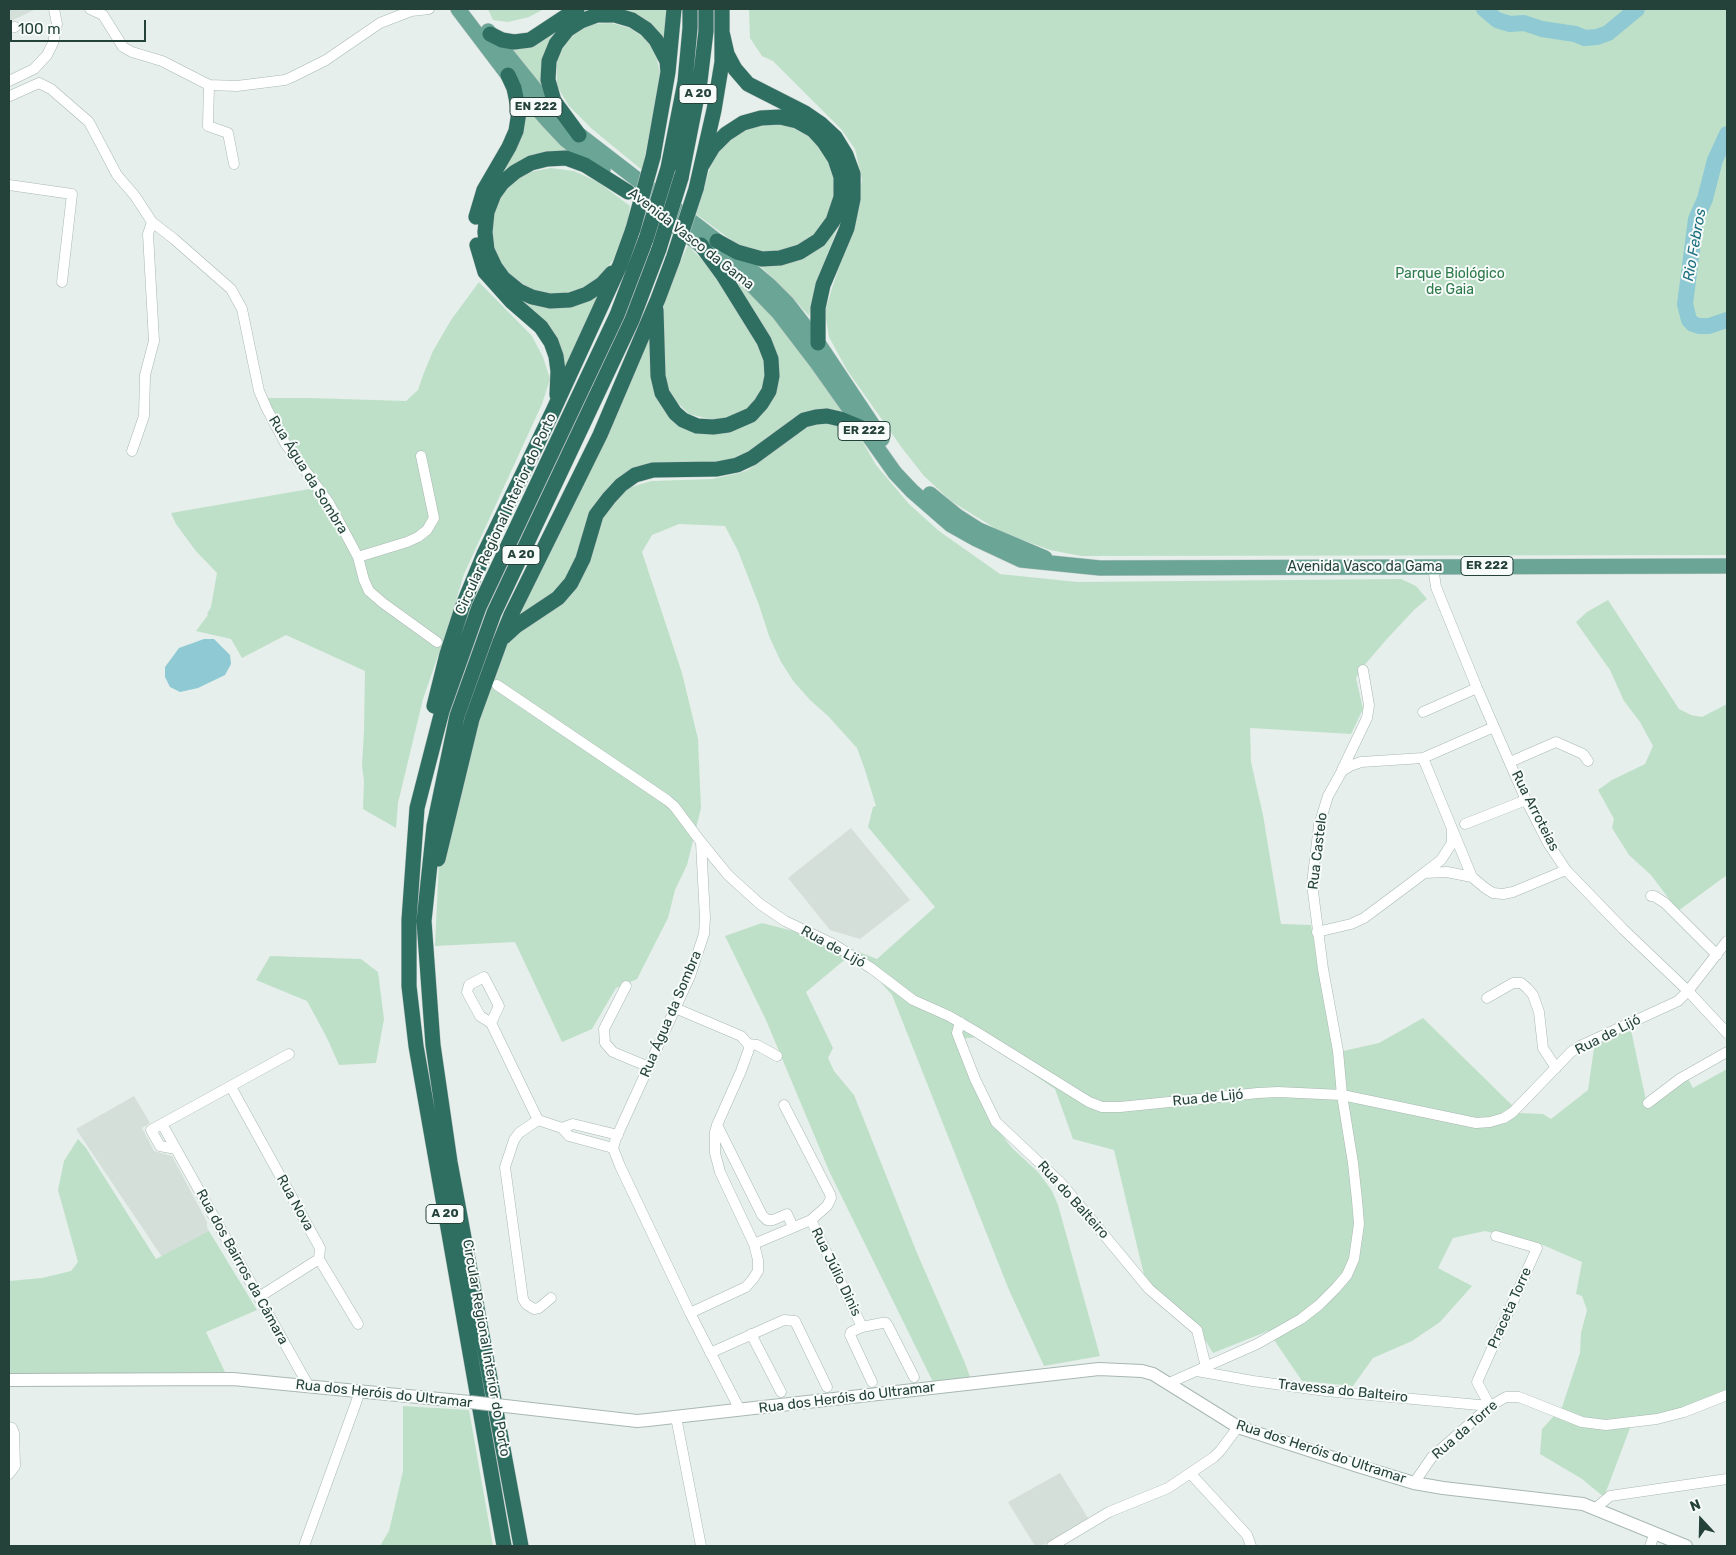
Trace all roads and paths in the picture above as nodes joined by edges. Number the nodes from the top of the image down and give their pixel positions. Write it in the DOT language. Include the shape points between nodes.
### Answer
graph roads {
  1 [pos="58,9"];
  2 [pos="90,9"];
  3 [pos="429,9"];
  4 [pos="458,9"];
  5 [pos="471,9"];
  6 [pos="577,9"];
  7 [pos="674,9"];
  8 [pos="690,9"];
  9 [pos="706,9"];
  10 [pos="722,9"];
  11 [pos="722,32"];
  12 [pos="490,34"];
  13 [pos="34,69"];
  14 [pos="668,72"];
  15 [pos="508,75"];
  16 [pos="9,81"];
  17 [pos="39,82"];
  18 [pos="209,84"];
  19 [pos="9,98"];
  20 [pos="579,135"];
  21 [pos="234,164"];
  22 [pos="701,167"];
  23 [pos="9,185"];
  24 [pos="628,192"];
  25 [pos="152,222"];
  26 [pos="717,241"];
  27 [pos="701,245"];
  28 [pos="620,265"];
  29 [pos="62,282"];
  30 [pos="658,299"];
  31 [pos="818,343"];
  32 [pos="553,411"];
  33 [pos="862,428"];
  34 [pos="132,451"];
  35 [pos="422,456"];
  36 [pos="358,557"];
  37 [pos="1062,565"];
  38 [pos="1727,566"];
  39 [pos="1433,567"];
  40 [pos="437,642"];
  41 [pos="500,642"];
  42 [pos="1363,670"];
  43 [pos="497,685"];
  44 [pos="1477,688"];
  45 [pos="1422,712"];
  46 [pos="1494,727"];
  47 [pos="1423,758"];
  48 [pos="1588,761"];
  49 [pos="1510,762"];
  50 [pos="1342,771"];
  51 [pos="1526,800"];
  52 [pos="417,808"];
  53 [pos="1465,824"];
  54 [pos="1452,830"];
  55 [pos="701,842"];
  56 [pos="1566,870"];
  57 [pos="1424,873"];
  58 [pos="429,876"];
  59 [pos="1472,877"];
  60 [pos="1651,896"];
  61 [pos="1318,932"];
  62 [pos="1727,941"];
  63 [pos="1716,954"];
  64 [pos="626,986"];
  65 [pos="1688,991"];
  66 [pos="1487,998"];
  67 [pos="675,1008"];
  68 [pos="960,1022"];
  69 [pos="491,1023"];
  70 [pos="1727,1033"];
  71 [pos="748,1044"];
  72 [pos="1727,1052"];
  73 [pos="289,1054"];
  74 [pos="776,1056"];
  75 [pos="649,1067"];
  76 [pos="1556,1068"];
  77 [pos="231,1086"];
  78 [pos="1342,1095"];
  79 [pos="1648,1103"];
  80 [pos="784,1105"];
  81 [pos="538,1120"];
  82 [pos="717,1125"];
  83 [pos="562,1128"];
  84 [pos="618,1135"];
  85 [pos="614,1148"];
  86 [pos="811,1220"];
  87 [pos="793,1227"];
  88 [pos="1496,1236"];
  89 [pos="754,1244"];
  90 [pos="319,1259"];
  91 [pos="259,1297"];
  92 [pos="551,1298"];
  93 [pos="690,1313"];
  94 [pos="358,1324"];
  95 [pos="862,1326"];
  96 [pos="751,1334"];
  97 [pos="710,1353"];
  98 [pos="1202,1369"];
  99 [pos="914,1377"];
  100 [pos="9,1380"];
  101 [pos="872,1382"];
  102 [pos="1169,1383"];
  103 [pos="308,1386"];
  104 [pos="827,1387"];
  105 [pos="358,1391"];
  106 [pos="781,1392"];
  107 [pos="1727,1395"];
  108 [pos="1490,1406"];
  109 [pos="740,1410"];
  110 [pos="676,1417"];
  111 [pos="9,1427"];
  112 [pos="1238,1427"];
  113 [pos="1190,1473"];
  114 [pos="9,1474"];
  115 [pos="1727,1479"];
  116 [pos="1414,1483"];
  117 [pos="1596,1508"];
  118 [pos="1655,1533"];
  119 [pos="304,1546"];
  120 [pos="504,1546"];
  121 [pos="521,1546"];
  122 [pos="701,1546"];
  123 [pos="1052,1546"];
  124 [pos="1251,1546"];
  125 [pos="1650,1546"];
  126 [pos="1686,1546"];
  1 -- 13 [label="street" via="53,43"];
  2 -- 18 [label="street" via="103,15 123,47"];
  3 -- 18 [label="street" via="400,14 380,23 326,60 284,80 237,86"];
  4 -- 15 [label="main road, Avenida Vasco da Gama / EN 222"];
  5 -- 12 [label="main road, Avenida Vasco da Gama / EN 222"];
  6 -- 12 [label="highway" via="530,40 514,42"];
  7 -- 14 [label="highway"];
  8 -- 52 [label="highway, Circular Regional Interior do Porto / A 20, bridge" via="685,82 668,168 646,239 617,315 479,607 442,711"];
  9 -- 58 [label="highway, Circular Regional Interior do Porto / A 20, bridge" via="700,81 681,178 660,249 632,320 494,613 457,716 434,826"];
  10 -- 11 [label="highway"];
  11 -- 22 [label="highway" via="720,72"];
  11 -- 31 [label="highway" via="734,69 748,84 821,124 835,137 853,174 853,199 847,228 823,285 818,308"];
  12 -- 20 [label="main road, Avenida Vasco da Gama / EN 222" via="551,109"];
  13 -- 16 [label="street"];
  13 -- 17 [label="street"];
  14 -- 20 [label="highway" via="667,61 656,40 632,20 615,14 597,15 567,30 556,44 549,62 548,80 554,101"];
  14 -- 28 [label="highway, bridge" via="653,157"];
  15 -- 24 [label="main road, Avenida Vasco da Gama / EN 222" via="566,140"];
  15 -- 32 [label="highway" via="519,112 516,131 484,190 477,211 475,234 485,272 541,327 551,342 558,371"];
  17 -- 19 [label="street"];
  17 -- 25 [label="street, Rua Água da Sombra" via="90,122 117,175"];
  18 -- 21 [label="street" via="208,126 228,133"];
  20 -- 26 [label="main road, Avenida Vasco da Gama / ER 222"];
  22 -- 26 [label="highway" via="713,147 743,123 780,117 797,121 813,130 824,142 841,177 842,197 833,221 818,240 800,252 762,259 737,252"];
  22 -- 30 [label="highway, bridge"];
  23 -- 29 [label="street" via="72,194"];
  24 -- 27 [label="main road, Avenida Vasco da Gama / ER 222"];
  24 -- 28 [label="highway" via="586,165 566,158 531,163 515,172 494,194 484,232 495,267 503,278 532,297 550,301 570,300 587,294"];
  25 -- 34 [label="street" via="148,234 154,341 145,375 144,416"];
  25 -- 36 [label="street, Rua Água da Sombra" via="222,280 238,299 259,391 278,431 329,503"];
  26 -- 31 [label="main road, Avenida Vasco da Gama / ER 222" via="770,286"];
  27 -- 30 [label="highway" via="764,341 771,359 769,390 751,415 728,426 697,426 683,420 668,404 658,376"];
  27 -- 33 [label="main road, Avenida Vasco da Gama / ER 222" via="746,279 778,312"];
  28 -- 32 [label="highway"];
  30 -- 41 [label="highway" via="600,435"];
  31 -- 37 [label="main road, Avenida Vasco da Gama / ER 222" via="883,441 920,486 979,530"];
  32 -- 52 [label="highway" via="463,605 447,654 418,776"];
  33 -- 37 [label="main road, Avenida Vasco da Gama / ER 222" via="895,473 951,525 1021,560"];
  33 -- 41 [label="highway" via="840,418 816,417 804,420 752,458 737,465 717,469 653,470 635,476 622,484 596,515 583,559 571,583 558,598 516,626"];
  35 -- 36 [label="street" via="434,518 427,530 407,542"];
  36 -- 40 [label="street, Rua Água da Sombra" via="369,591"];
  37 -- 39 [label="main road, Avenida Vasco da Gama / ER 222" via="1100,568"];
  38 -- 39 [label="main road, Avenida Vasco da Gama / ER 222"];
  39 -- 44 [label="street, Rua Arroteias" via="1436,587"];
  41 -- 58 [label="highway" via="472,718 438,862"];
  42 -- 50 [label="street, Rua Castelo" via="1369,705 1367,718"];
  43 -- 55 [label="street" via="674,806"];
  44 -- 45 [label="street"];
  44 -- 46 [label="street, Rua Arroteias"];
  46 -- 47 [label="street"];
  46 -- 49 [label="street, Rua Arroteias"];
  47 -- 50 [label="street" via="1361,762"];
  47 -- 54 [label="street"];
  48 -- 49 [label="street" via="1582,754 1556,742"];
  49 -- 51 [label="street, Rua Arroteias"];
  50 -- 61 [label="street, Rua Castelo" via="1328,796 1319,825 1312,884"];
  51 -- 53 [label="street"];
  51 -- 56 [label="street, Rua Arroteias" via="1548,844"];
  52 -- 120 [label="highway, Circular Regional Interior do Porto / A 20" via="409,920 409,986 416,1046"];
  54 -- 57 [label="street" via="1452,843 1440,860"];
  54 -- 59 [label="street"];
  55 -- 67 [label="street, Rua Água da Sombra" via="704,934"];
  55 -- 68 [label="street, Rua de Lijó" via="733,880 760,904 785,921 848,953 912,1000"];
  56 -- 59 [label="street" via="1503,894 1493,893"];
  56 -- 65 [label="street, Rua Arroteias"];
  57 -- 59 [label="street" via="1446,872"];
  57 -- 61 [label="street" via="1364,918"];
  58 -- 121 [label="highway, Circular Regional Interior do Porto / A 20" via="424,921 433,1045 450,1162"];
  60 -- 63 [label="street" via="1665,903"];
  61 -- 78 [label="street, Rua Castelo"];
  62 -- 63 [label="street, Rua de Lijó"];
  63 -- 65 [label="street, Rua de Lijó"];
  64 -- 75 [label="street" via="604,1029 605,1043 613,1052"];
  65 -- 70 [label="street, Rua Arroteias"];
  65 -- 76 [label="street, Rua de Lijó" via="1674,1003 1580,1046"];
  66 -- 76 [label="street" via="1513,984 1521,983 1527,988 1539,1012 1543,1048"];
  67 -- 71 [label="street" via="741,1036"];
  67 -- 75 [label="street, Rua Água da Sombra"];
  68 -- 78 [label="street, Rua de Lijó" via="1102,1107 1263,1092"];
  68 -- 98 [label="street, Rua do Balteiro" via="957,1033 996,1122 1061,1183 1149,1289 1197,1330"];
  69 -- 81 [label="street"];
  71 -- 74 [label="street" via="757,1045"];
  71 -- 82 [label="street" via="741,1071"];
  72 -- 79 [label="street" via="1681,1078"];
  73 -- 77 [label="street, Rua dos Bairros da Câmara"];
  75 -- 84 [label="street, Rua Água da Sombra"];
  76 -- 78 [label="street, Rua de Lijó" via="1514,1112 1490,1122 1476,1123"];
  77 -- 90 [label="street, Rua Nova" via="320,1248"];
  77 -- 91 [label="street, Rua dos Bairros da Câmara" via="162,1124"];
  78 -- 98 [label="street, Rua Castelo" via="1359,1224 1354,1258 1347,1275 1301,1319"];
  80 -- 86 [label="street" via="831,1198"];
  81 -- 83 [label="street"];
  81 -- 92 [label="street" via="514,1140 504,1167 523,1299 534,1309"];
  82 -- 87 [label="street" via="762,1215 773,1220 787,1214"];
  82 -- 89 [label="street" via="715,1153 720,1172"];
  83 -- 84 [label="street" via="573,1124"];
  83 -- 85 [label="street" via="569,1136"];
  84 -- 85 [label="street, Rua Água da Sombra"];
  85 -- 93 [label="street"];
  86 -- 87 [label="street, Rua Júlio Dinis"];
  86 -- 95 [label="street, Rua Júlio Dinis"];
  87 -- 89 [label="street, Rua Júlio Dinis"];
  88 -- 108 [label="street, Praceta Torre" via="1537,1248 1477,1382"];
  89 -- 93 [label="street" via="758,1270 746,1287"];
  90 -- 91 [label="street"];
  90 -- 94 [label="street, Rua Nova"];
  91 -- 103 [label="street, Rua dos Bairros da Câmara"];
  93 -- 97 [label="street"];
  95 -- 99 [label="street" via="887,1324"];
  95 -- 101 [label="street" via="851,1332 850,1338"];
  96 -- 97 [label="street"];
  96 -- 104 [label="street" via="784,1320 795,1321"];
  96 -- 106 [label="street"];
  97 -- 109 [label="street"];
  98 -- 102 [label="street, Rua Castelo"];
  98 -- 108 [label="street, Travessa do Balteiro" via="1253,1382"];
  100 -- 103 [label="street, Rua dos Heróis do Ultramar" via="233,1379"];
  102 -- 109 [label="street, Rua dos Heróis do Ultramar" via="1142,1371 1099,1369"];
  102 -- 112 [label="street, Rua dos Heróis do Ultramar"];
  103 -- 105 [label="street, Rua dos Heróis do Ultramar"];
  105 -- 110 [label="street, Rua dos Heróis do Ultramar, bridge" via="637,1421"];
  105 -- 119 [label="street"];
  107 -- 108 [label="street, Rua da Torre" via="1657,1420 1606,1425 1582,1422 1519,1396 1506,1397"];
  108 -- 116 [label="street, Rua da Torre" via="1432,1457"];
  109 -- 110 [label="street, Rua dos Heróis do Ultramar"];
  110 -- 122 [label="street"];
  111 -- 114 [label="street" via="14,1433 14,1466"];
  112 -- 113 [label="street" via="1220,1451"];
  112 -- 116 [label="street, Rua dos Heróis do Ultramar"];
  113 -- 123 [label="street" via="1168,1488 1109,1512"];
  113 -- 124 [label="street" via="1246,1534"];
  115 -- 117 [label="street" via="1610,1496"];
  116 -- 117 [label="street, Rua dos Heróis do Ultramar" via="1565,1501"];
  117 -- 118 [label="street, Rua dos Heróis do Ultramar"];
  118 -- 125 [label="street"];
  118 -- 126 [label="street, Rua dos Heróis do Ultramar"];
}
